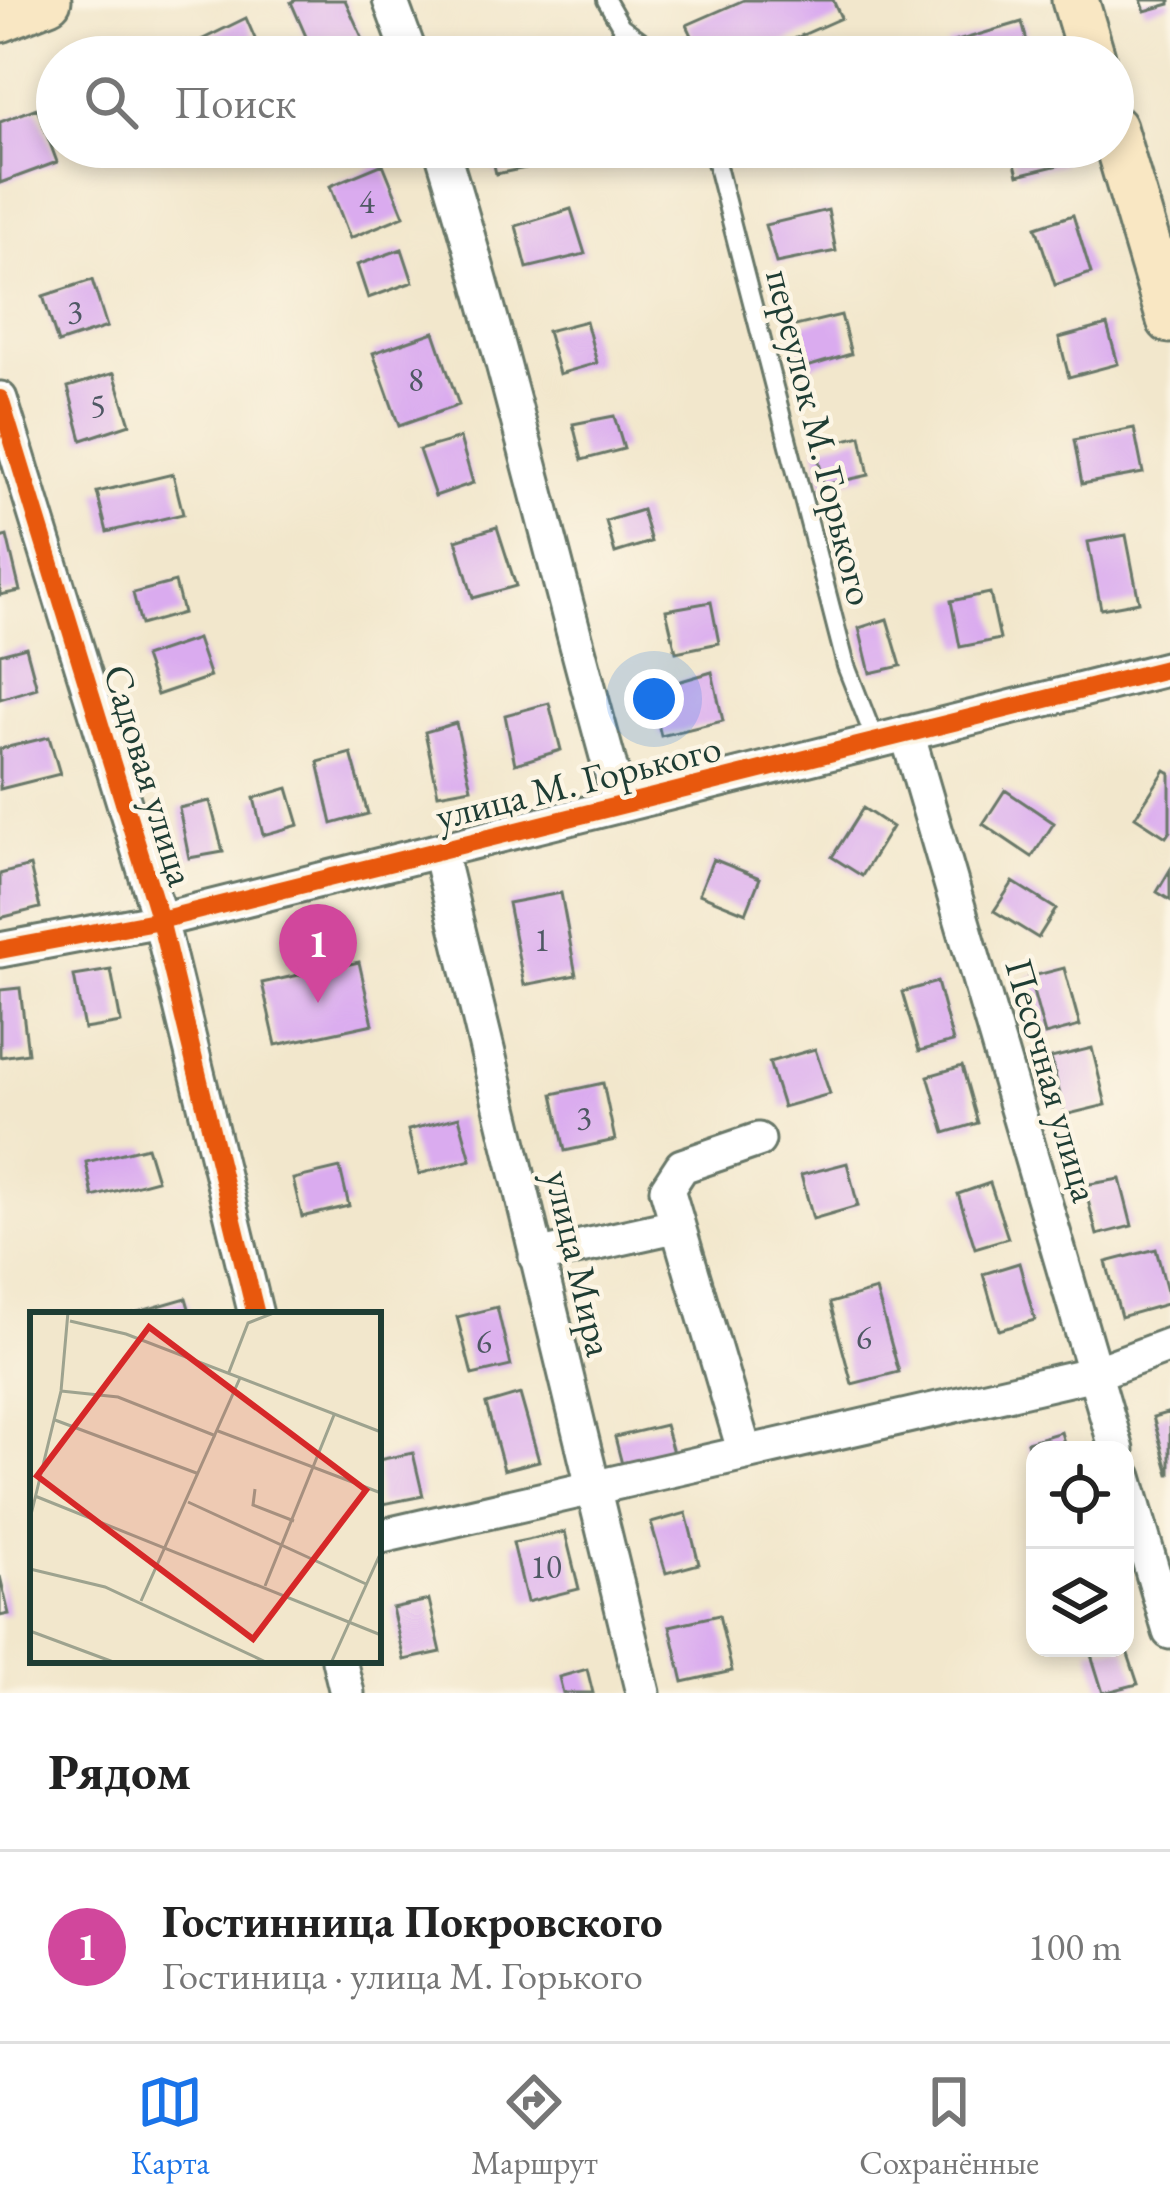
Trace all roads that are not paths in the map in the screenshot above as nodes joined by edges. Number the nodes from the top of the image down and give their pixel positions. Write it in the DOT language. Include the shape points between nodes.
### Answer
graph roads {
  1 [pos="48,0"];
  2 [pos="390,0"];
  3 [pos="606,0"];
  4 [pos="1075,0"];
  5 [pos="0,19"];
  6 [pos="403,36"];
  7 [pos="635,36"];
  8 [pos="1086,36"];
  9 [pos="448,168"];
  10 [pos="717,168"];
  11 [pos="1125,168"];
  12 [pos="1170,320"];
  13 [pos="0,399"];
  14 [pos="1170,668"];
  15 [pos="891,736"];
  16 [pos="620,803"];
  17 [pos="439,851"];
  18 [pos="160,920"];
  19 [pos="0,950"];
  20 [pos="758,1139"];
  21 [pos="675,1226"];
  22 [pos="536,1256"];
  23 [pos="255,1312"];
  24 [pos="1170,1345"];
  25 [pos="1095,1373"];
  26 [pos="1114,1441"];
  27 [pos="745,1453"];
  28 [pos="591,1490"];
  29 [pos="1134,1508"];
  30 [pos="381,1536"];
  31 [pos="1170,1632"];
  32 [pos="341,1663"];
  33 [pos="347,1693"];
  34 [pos="644,1693"];
  1 -- 5 [label="main road"];
  2 -- 6 [label="street"];
  3 -- 7 [label="lane"];
  4 -- 8 [label="main road"];
  9 -- 16 [label="street, улица М. Горького"];
  10 -- 15 [label="lane, переулок М. Горького" via="846,666"];
  11 -- 12 [label="main road"];
  13 -- 18 [label="street, Садовая улица"];
  14 -- 15 [label="street, улица М. Горького"];
  15 -- 16 [label="street, улица М. Горького"];
  15 -- 25 [label="street, Песочная улица"];
  16 -- 17 [label="street, улица М. Горького"];
  17 -- 18 [label="street, улица М. Горького"];
  17 -- 22 [label="street, улица Мира"];
  18 -- 19 [label="street, улица М. Горького"];
  18 -- 23 [label="street, Садовая улица"];
  20 -- 21 [label="street" via="682,1166 667,1189"];
  21 -- 22 [label="street"];
  21 -- 27 [label="street"];
  22 -- 28 [label="street, улица Мира"];
  24 -- 25 [label="street"];
  25 -- 26 [label="street, Песочная улица"];
  25 -- 27 [label="street"];
  27 -- 28 [label="street"];
  28 -- 30 [label="street"];
  28 -- 34 [label="street, улица Мира"];
  29 -- 31 [label="street"];
  32 -- 33 [label="street"];
}
